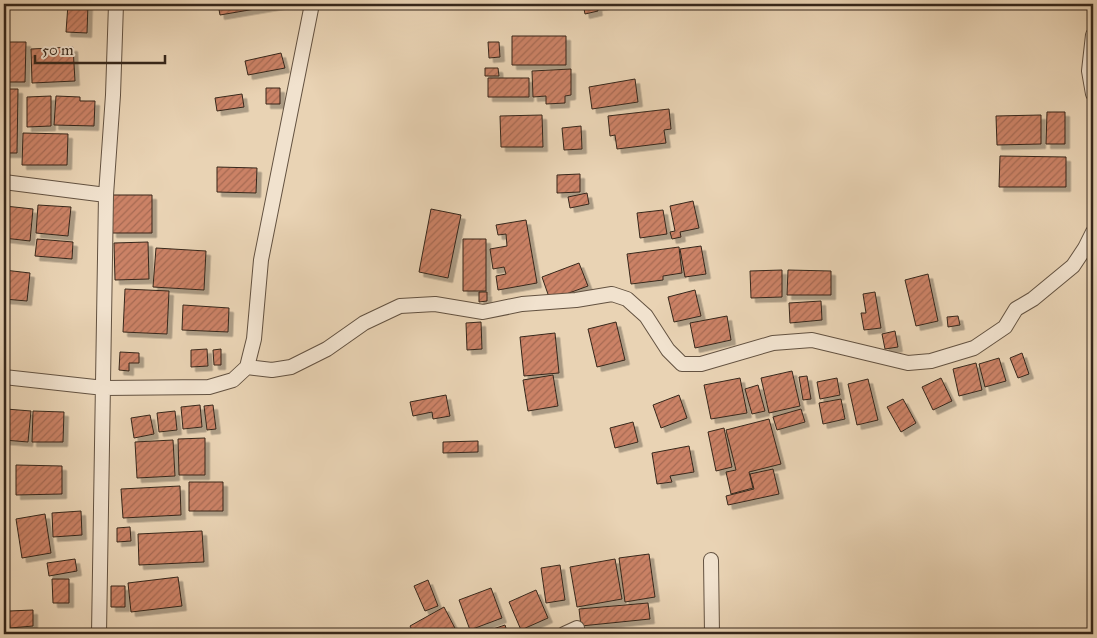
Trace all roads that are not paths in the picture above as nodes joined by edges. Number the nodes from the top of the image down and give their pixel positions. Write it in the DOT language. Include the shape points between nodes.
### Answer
graph roads {
  1 [pos="116,4"];
  2 [pos="312,4"];
  3 [pos="1093,35"];
  4 [pos="1093,94"];
  5 [pos="4,182"];
  6 [pos="106,195"];
  7 [pos="1093,232"];
  8 [pos="247,367"];
  9 [pos="4,377"];
  10 [pos="104,388"];
  11 [pos="711,560"];
  12 [pos="577,628"];
  13 [pos="99,634"];
  14 [pos="564,634"];
  15 [pos="712,634"];
  1 -- 6 [label="street"];
  2 -- 8 [label="street" via="261,260 254,339"];
  3 -- 4 [label="street" via="1089,71"];
  5 -- 6 [label="street"];
  6 -- 10 [label="street"];
  7 -- 8 [label="street" via="1073,266 1016,309 1005,327 974,348 931,361 908,363 812,340 774,343 701,364 682,364 668,350 646,316 628,299 612,294 522,304 483,312 434,304 400,306 364,323 327,349 291,367 272,370"];
  8 -- 10 [label="street" via="233,380 209,387"];
  9 -- 10 [label="street"];
  10 -- 13 [label="street"];
  11 -- 15 [label="street"];
  12 -- 14 [label="street"];
}
